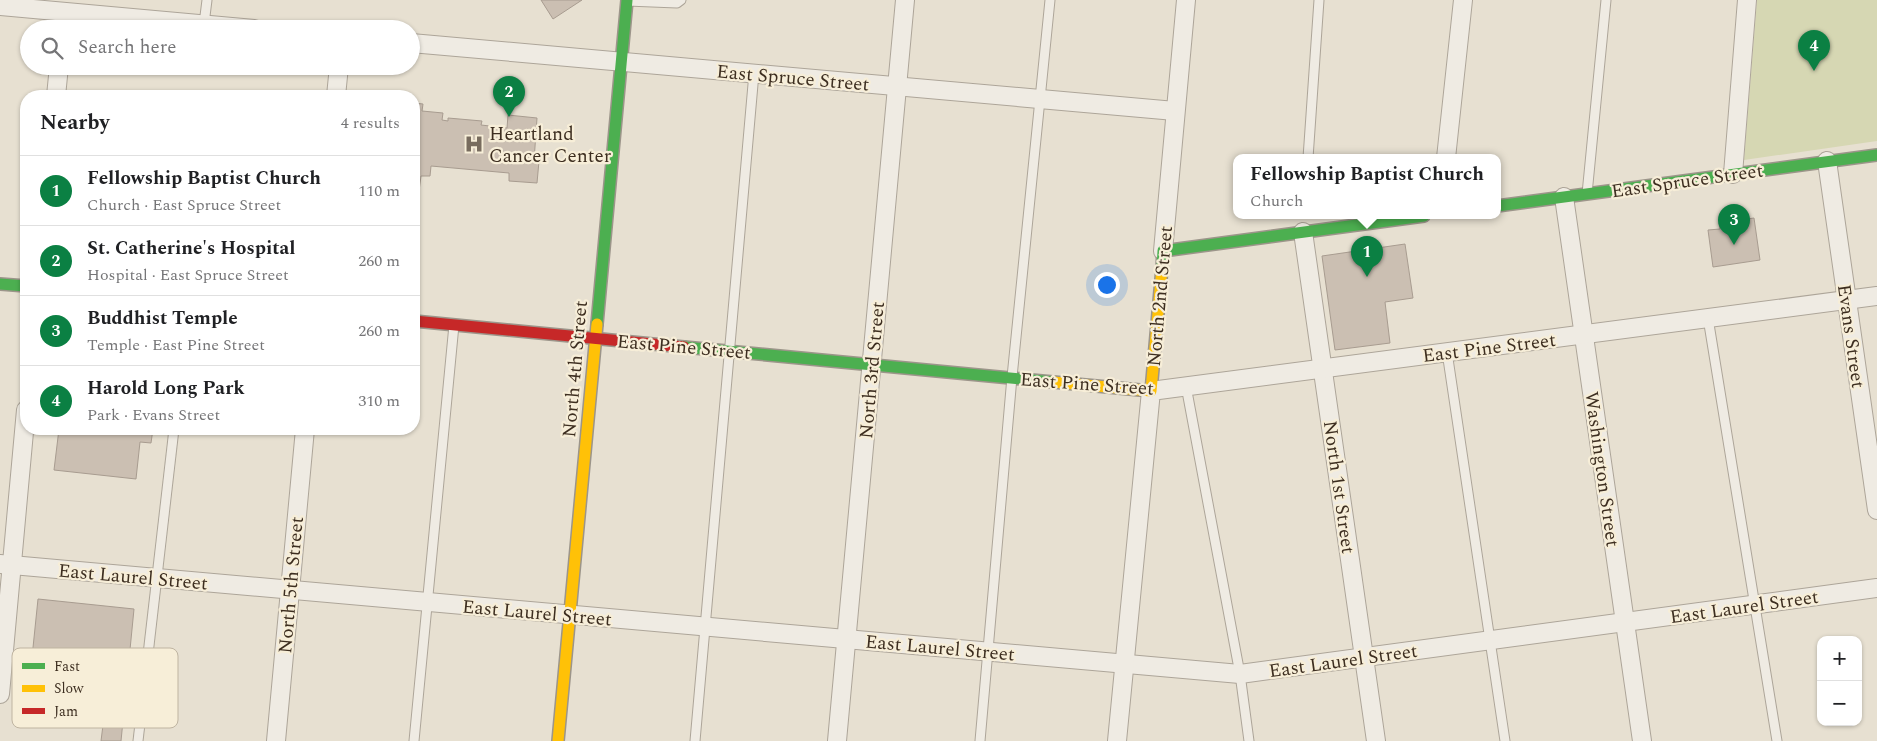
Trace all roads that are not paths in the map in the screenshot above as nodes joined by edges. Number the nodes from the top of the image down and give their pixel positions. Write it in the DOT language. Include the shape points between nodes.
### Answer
graph roads {
  1 [pos="207,0"];
  2 [pos="681,0"];
  3 [pos="905,0"];
  4 [pos="1050,0"];
  5 [pos="1186,0"];
  6 [pos="1319,0"];
  7 [pos="1463,0"];
  8 [pos="1606,0"];
  9 [pos="1747,0"];
  10 [pos="627,1"];
  11 [pos="0,6"];
  12 [pos="64,13"];
  13 [pos="153,20"];
  14 [pos="204,20"];
  15 [pos="420,44"];
  16 [pos="622,62"];
  17 [pos="754,73"];
  18 [pos="58,75"];
  19 [pos="338,75"];
  20 [pos="897,86"];
  21 [pos="57,90"];
  22 [pos="337,90"];
  23 [pos="1040,99"];
  24 [pos="1175,111"];
  25 [pos="1308,154"];
  26 [pos="1446,154"];
  27 [pos="1877,155"];
  28 [pos="1827,161"];
  29 [pos="1732,174"];
  30 [pos="1587,194"];
  31 [pos="1564,197"];
  32 [pos="1501,205"];
  33 [pos="1394,219"];
  34 [pos="1304,228"];
  35 [pos="1163,251"];
  36 [pos="0,284"];
  37 [pos="20,286"];
  38 [pos="1877,296"];
  39 [pos="1847,300"];
  40 [pos="1708,318"];
  41 [pos="420,322"];
  42 [pos="454,325"];
  43 [pos="1584,334"];
  44 [pos="595,338"];
  45 [pos="729,350"];
  46 [pos="1447,352"];
  47 [pos="871,364"];
  48 [pos="1323,368"];
  49 [pos="1012,377"];
  50 [pos="1186,386"];
  51 [pos="1151,391"];
  52 [pos="23,435"];
  53 [pos="173,435"];
  54 [pos="304,435"];
  55 [pos="1877,510"];
  56 [pos="6,565"];
  57 [pos="155,578"];
  58 [pos="1877,588"];
  59 [pos="290,590"];
  60 [pos="428,602"];
  61 [pos="1754,604"];
  62 [pos="570,615"];
  63 [pos="1625,622"];
  64 [pos="706,627"];
  65 [pos="846,639"];
  66 [pos="1491,640"];
  67 [pos="148,648"];
  68 [pos="989,652"];
  69 [pos="1364,657"];
  70 [pos="1124,664"];
  71 [pos="1240,674"];
  72 [pos="0,694"];
  73 [pos="139,728"];
  74 [pos="138,741"];
  75 [pos="276,741"];
  76 [pos="414,741"];
  77 [pos="558,741"];
  78 [pos="695,741"];
  79 [pos="836,741"];
  80 [pos="980,741"];
  81 [pos="1117,741"];
  82 [pos="1248,741"];
  83 [pos="1376,741"];
  84 [pos="1506,741"];
  85 [pos="1642,741"];
  86 [pos="1777,741"];
  1 -- 14 [label="lane"];
  2 -- 10 [label="lane" via="677,3"];
  3 -- 20 [label="street, North 3rd Street"];
  4 -- 23 [label="lane"];
  5 -- 24 [label="street, North 2nd Street"];
  6 -- 25 [label="lane"];
  7 -- 26 [label="street"];
  8 -- 30 [label="lane"];
  9 -- 29 [label="street"];
  10 -- 16 [label="street, North 4th Street"];
  11 -- 12 [label="street"];
  12 -- 13 [label="street"];
  15 -- 16 [label="street, East Spruce Street"];
  16 -- 17 [label="street, East Spruce Street"];
  16 -- 44 [label="street, North 4th Street"];
  17 -- 20 [label="street, East Spruce Street"];
  17 -- 45 [label="lane"];
  18 -- 21 [label="street"];
  19 -- 22 [label="street"];
  20 -- 23 [label="street, East Spruce Street"];
  20 -- 47 [label="street, North 3rd Street"];
  23 -- 24 [label="street, East Spruce Street"];
  23 -- 49 [label="lane"];
  24 -- 35 [label="street, North 2nd Street"];
  27 -- 28 [label="street, East Spruce Street"];
  28 -- 29 [label="street, East Spruce Street"];
  28 -- 39 [label="street, Evans Street"];
  29 -- 30 [label="street, East Spruce Street"];
  30 -- 31 [label="street, East Spruce Street"];
  31 -- 32 [label="street, East Spruce Street"];
  31 -- 43 [label="street, Washington Street"];
  33 -- 34 [label="street"];
  34 -- 35 [label="street"];
  34 -- 48 [label="street, North 1st Street"];
  35 -- 51 [label="street, North 2nd Street"];
  36 -- 37 [label="street"];
  38 -- 39 [label="street, East Pine Street"];
  39 -- 40 [label="street, East Pine Street"];
  39 -- 55 [label="street, Evans Street"];
  40 -- 43 [label="street, East Pine Street"];
  40 -- 61 [label="lane"];
  41 -- 42 [label="street, East Pine Street"];
  42 -- 44 [label="street, East Pine Street"];
  42 -- 60 [label="lane"];
  43 -- 46 [label="street, East Pine Street"];
  43 -- 63 [label="street, Washington Street"];
  44 -- 45 [label="street, East Pine Street"];
  44 -- 62 [label="street, North 4th Street"];
  45 -- 47 [label="street, East Pine Street"];
  45 -- 64 [label="lane"];
  46 -- 48 [label="street, East Pine Street"];
  46 -- 66 [label="lane"];
  47 -- 49 [label="street, East Pine Street"];
  47 -- 65 [label="street, North 3rd Street"];
  48 -- 50 [label="street, East Pine Street"];
  48 -- 69 [label="street, North 1st Street"];
  49 -- 51 [label="street, East Pine Street"];
  49 -- 68 [label="lane"];
  50 -- 51 [label="street, East Pine Street"];
  50 -- 71 [label="lane"];
  51 -- 70 [label="street, North 2nd Street"];
  52 -- 56 [label="street"];
  53 -- 57 [label="lane"];
  54 -- 59 [label="street, North 5th Street"];
  56 -- 57 [label="street, East Laurel Street"];
  56 -- 72 [label="street"];
  57 -- 59 [label="street, East Laurel Street"];
  57 -- 67 [label="lane"];
  58 -- 61 [label="street, East Laurel Street"];
  59 -- 60 [label="street, East Laurel Street"];
  59 -- 75 [label="street, North 5th Street"];
  60 -- 62 [label="street, East Laurel Street"];
  60 -- 76 [label="lane"];
  61 -- 63 [label="street, East Laurel Street"];
  61 -- 86 [label="lane"];
  62 -- 64 [label="street, East Laurel Street"];
  62 -- 77 [label="street, North 4th Street"];
  63 -- 66 [label="street, East Laurel Street"];
  63 -- 85 [label="street, Washington Street"];
  64 -- 65 [label="street, East Laurel Street"];
  64 -- 78 [label="lane"];
  65 -- 68 [label="street, East Laurel Street"];
  65 -- 79 [label="street, North 3rd Street"];
  66 -- 69 [label="street, East Laurel Street"];
  66 -- 84 [label="lane"];
  68 -- 70 [label="street, East Laurel Street"];
  68 -- 80 [label="lane"];
  69 -- 71 [label="street, East Laurel Street"];
  69 -- 83 [label="street, North 1st Street"];
  70 -- 71 [label="street, East Laurel Street"];
  70 -- 81 [label="street, North 2nd Street"];
  71 -- 82 [label="lane"];
  73 -- 74 [label="lane"];
}
